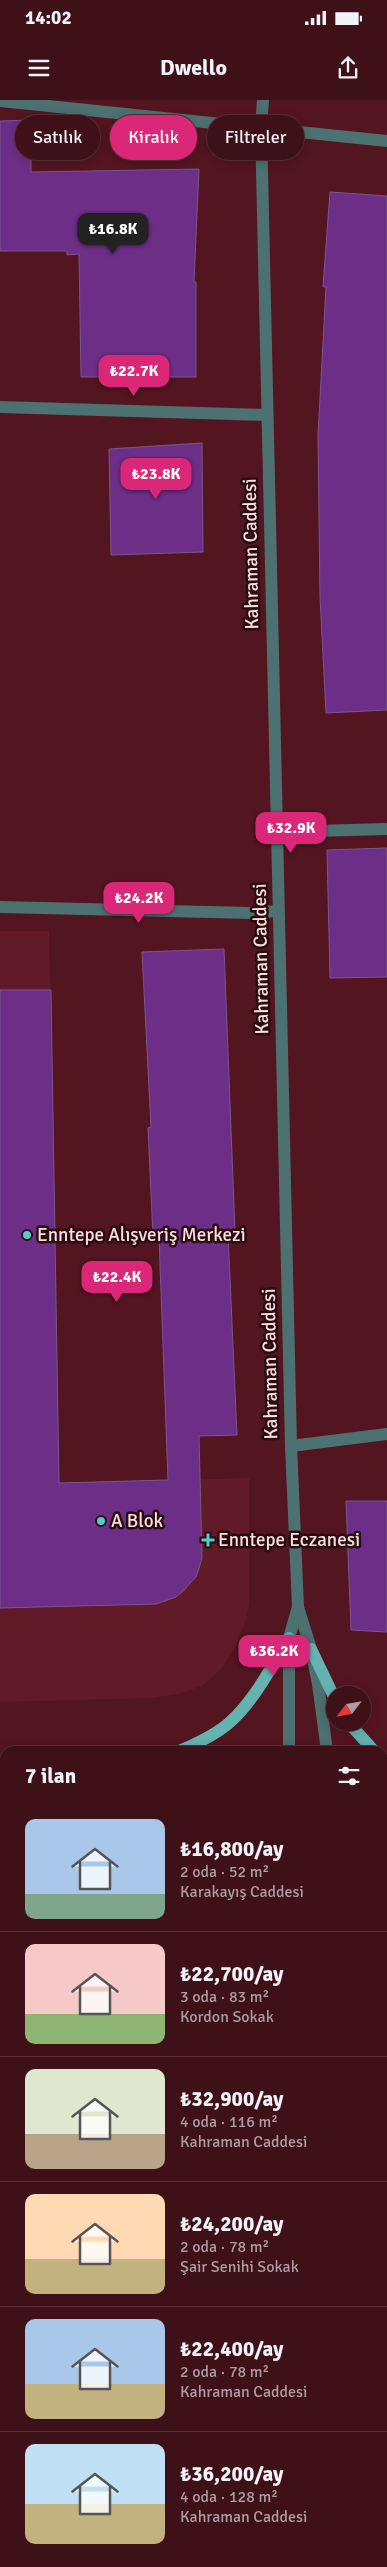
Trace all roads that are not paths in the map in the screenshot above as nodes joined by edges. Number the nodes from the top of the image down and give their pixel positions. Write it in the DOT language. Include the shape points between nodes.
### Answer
graph roads {
  1 [pos="263,100"];
  2 [pos="0,101"];
  3 [pos="262,115"];
  4 [pos="207,122"];
  5 [pos="304,132"];
  6 [pos="387,141"];
  7 [pos="262,160"];
  8 [pos="0,407"];
  9 [pos="267,415"];
  10 [pos="387,829"];
  11 [pos="278,832"];
  12 [pos="0,906"];
  13 [pos="278,911"];
  14 [pos="387,1434"];
  15 [pos="291,1446"];
  16 [pos="298,1607"];
  17 [pos="289,1638"];
  18 [pos="311,1649"];
  19 [pos="329,1686"];
  20 [pos="356,1731"];
  21 [pos="189,1746"];
  22 [pos="289,1746"];
  23 [pos="326,1746"];
  24 [pos="370,1746"];
  1 -- 3 [label="street, Kahraman Caddesi"];
  2 -- 4 [label="street"];
  5 -- 6 [label="street"];
  7 -- 9 [label="street, Kahraman Caddesi"];
  8 -- 9 [label="street"];
  9 -- 11 [label="street, Kahraman Caddesi"];
  10 -- 11 [label="street"];
  11 -- 13 [label="street, Kahraman Caddesi"];
  12 -- 13 [label="street"];
  13 -- 15 [label="street, Kahraman Caddesi"];
  14 -- 15 [label="street"];
  15 -- 16 [label="street, Kahraman Caddesi"];
  16 -- 17 [label="street, Kahraman Caddesi"];
  16 -- 18 [label="street, Kahraman Caddesi"];
  17 -- 21 [label="main road" via="230,1723"];
  17 -- 22 [label="street, Kahraman Caddesi"];
  18 -- 19 [label="main road"];
  18 -- 23 [label="street, Kahraman Caddesi"];
  20 -- 24 [label="main road"];
}
